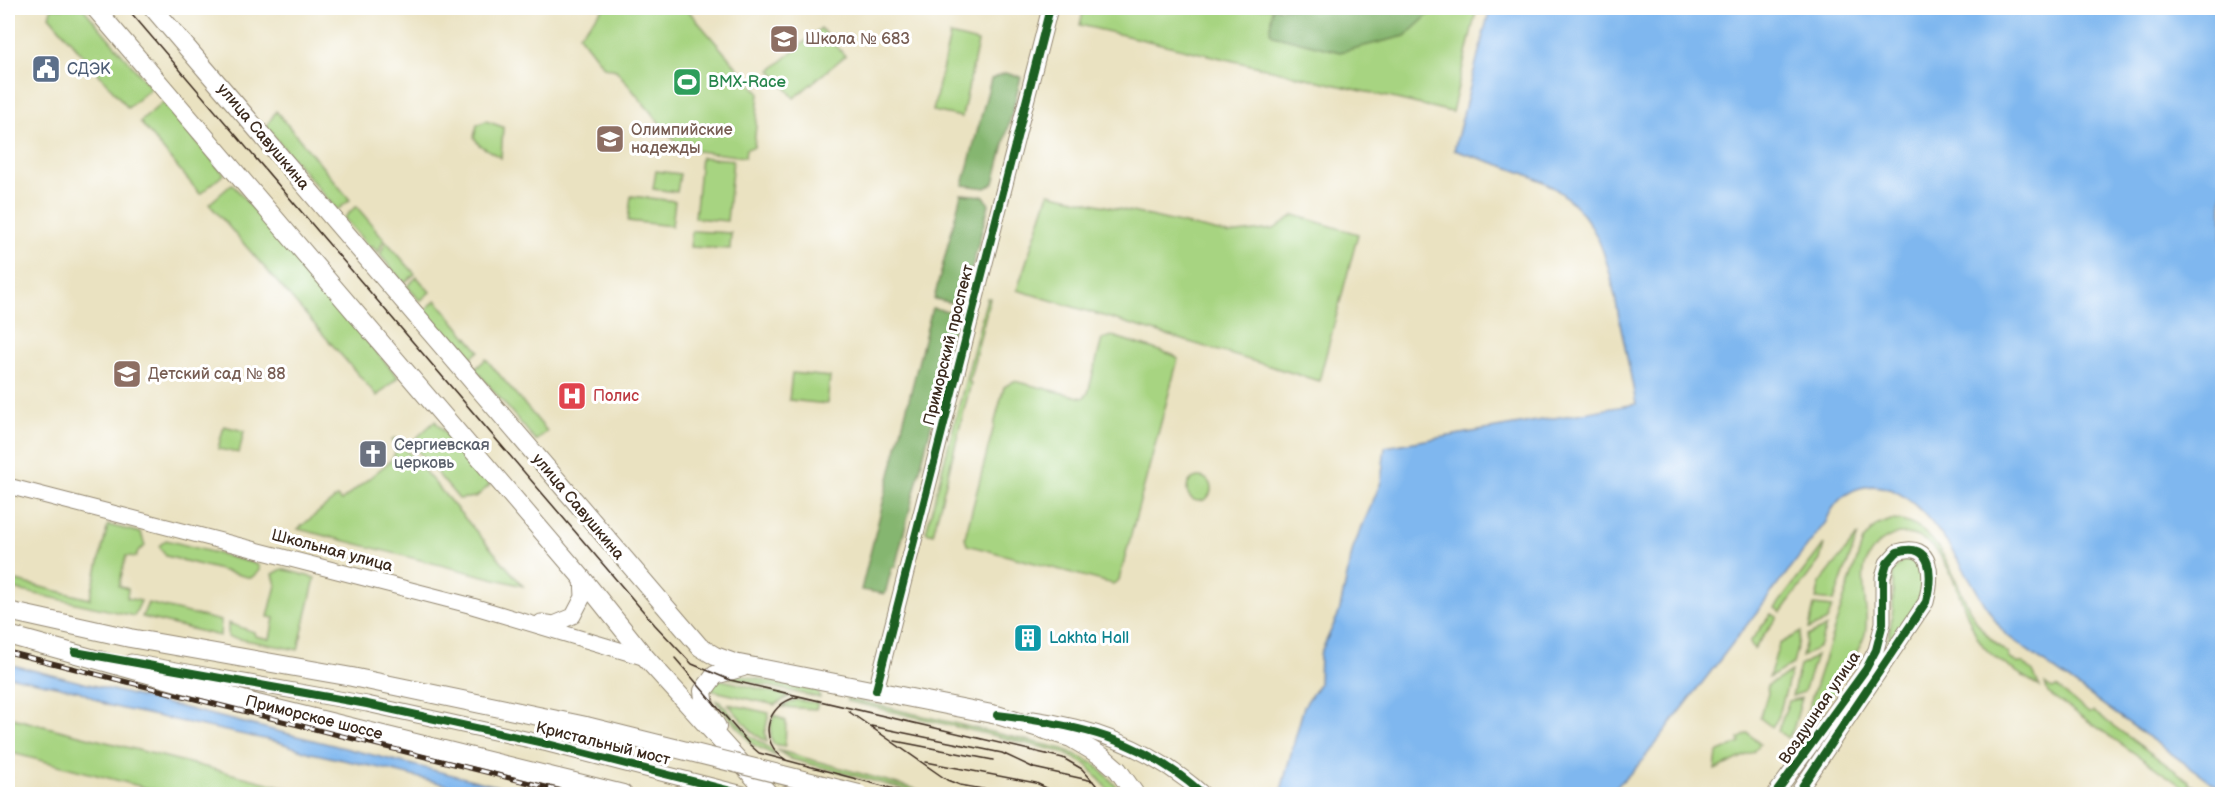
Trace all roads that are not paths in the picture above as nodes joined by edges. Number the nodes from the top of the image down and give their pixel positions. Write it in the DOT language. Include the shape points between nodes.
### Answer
graph roads {
  1 [pos="95,8"];
  2 [pos="153,8"];
  3 [pos="1050,8"];
  4 [pos="8,486"];
  5 [pos="582,578"];
  6 [pos="8,611"];
  7 [pos="519,620"];
  8 [pos="8,635"];
  9 [pos="75,652"];
  10 [pos="646,658"];
  11 [pos="748,666"];
  12 [pos="876,690"];
  13 [pos="997,714"];
  14 [pos="738,763"];
  15 [pos="623,795"];
  16 [pos="743,795"];
  17 [pos="769,795"];
  18 [pos="859,795"];
  19 [pos="1135,795"];
  20 [pos="1203,795"];
  21 [pos="1775,795"];
  22 [pos="1797,795"];
  1 -- 5 [label="main road"];
  2 -- 11 [label="main road, улица Савушкина" via="688,636 715,656"];
  3 -- 12 [label="street, Приморский проспект"];
  4 -- 7 [label="street, Школьная улица"];
  5 -- 7 [label="street" via="583,597 573,616 554,624"];
  5 -- 10 [label="main road"];
  6 -- 18 [label="main road, bridge" via="586,726"];
  7 -- 10 [label="street, Школьная улица"];
  8 -- 9 [label="main road, Приморское шоссе"];
  9 -- 15 [label="main road, Приморское шоссе" via="245,701"];
  9 -- 16 [label="street, Кристальный мост" via="367,704 548,744"];
  10 -- 14 [label="main road"];
  11 -- 12 [label="main road, улица Савушкина"];
  11 -- 14 [label="main road" via="715,675 702,698"];
  12 -- 13 [label="main road, улица Савушкина"];
  13 -- 19 [label="main road, улица Савушкина" via="1088,747 1118,770"];
  13 -- 20 [label="street" via="1072,727 1123,741 1163,763"];
  14 -- 17 [label="main road"];
  21 -- 22 [label="street, Воздушная улица" via="1876,650 1883,623 1882,577 1887,563 1905,549 1922,555 1931,572 1926,603"];
}
